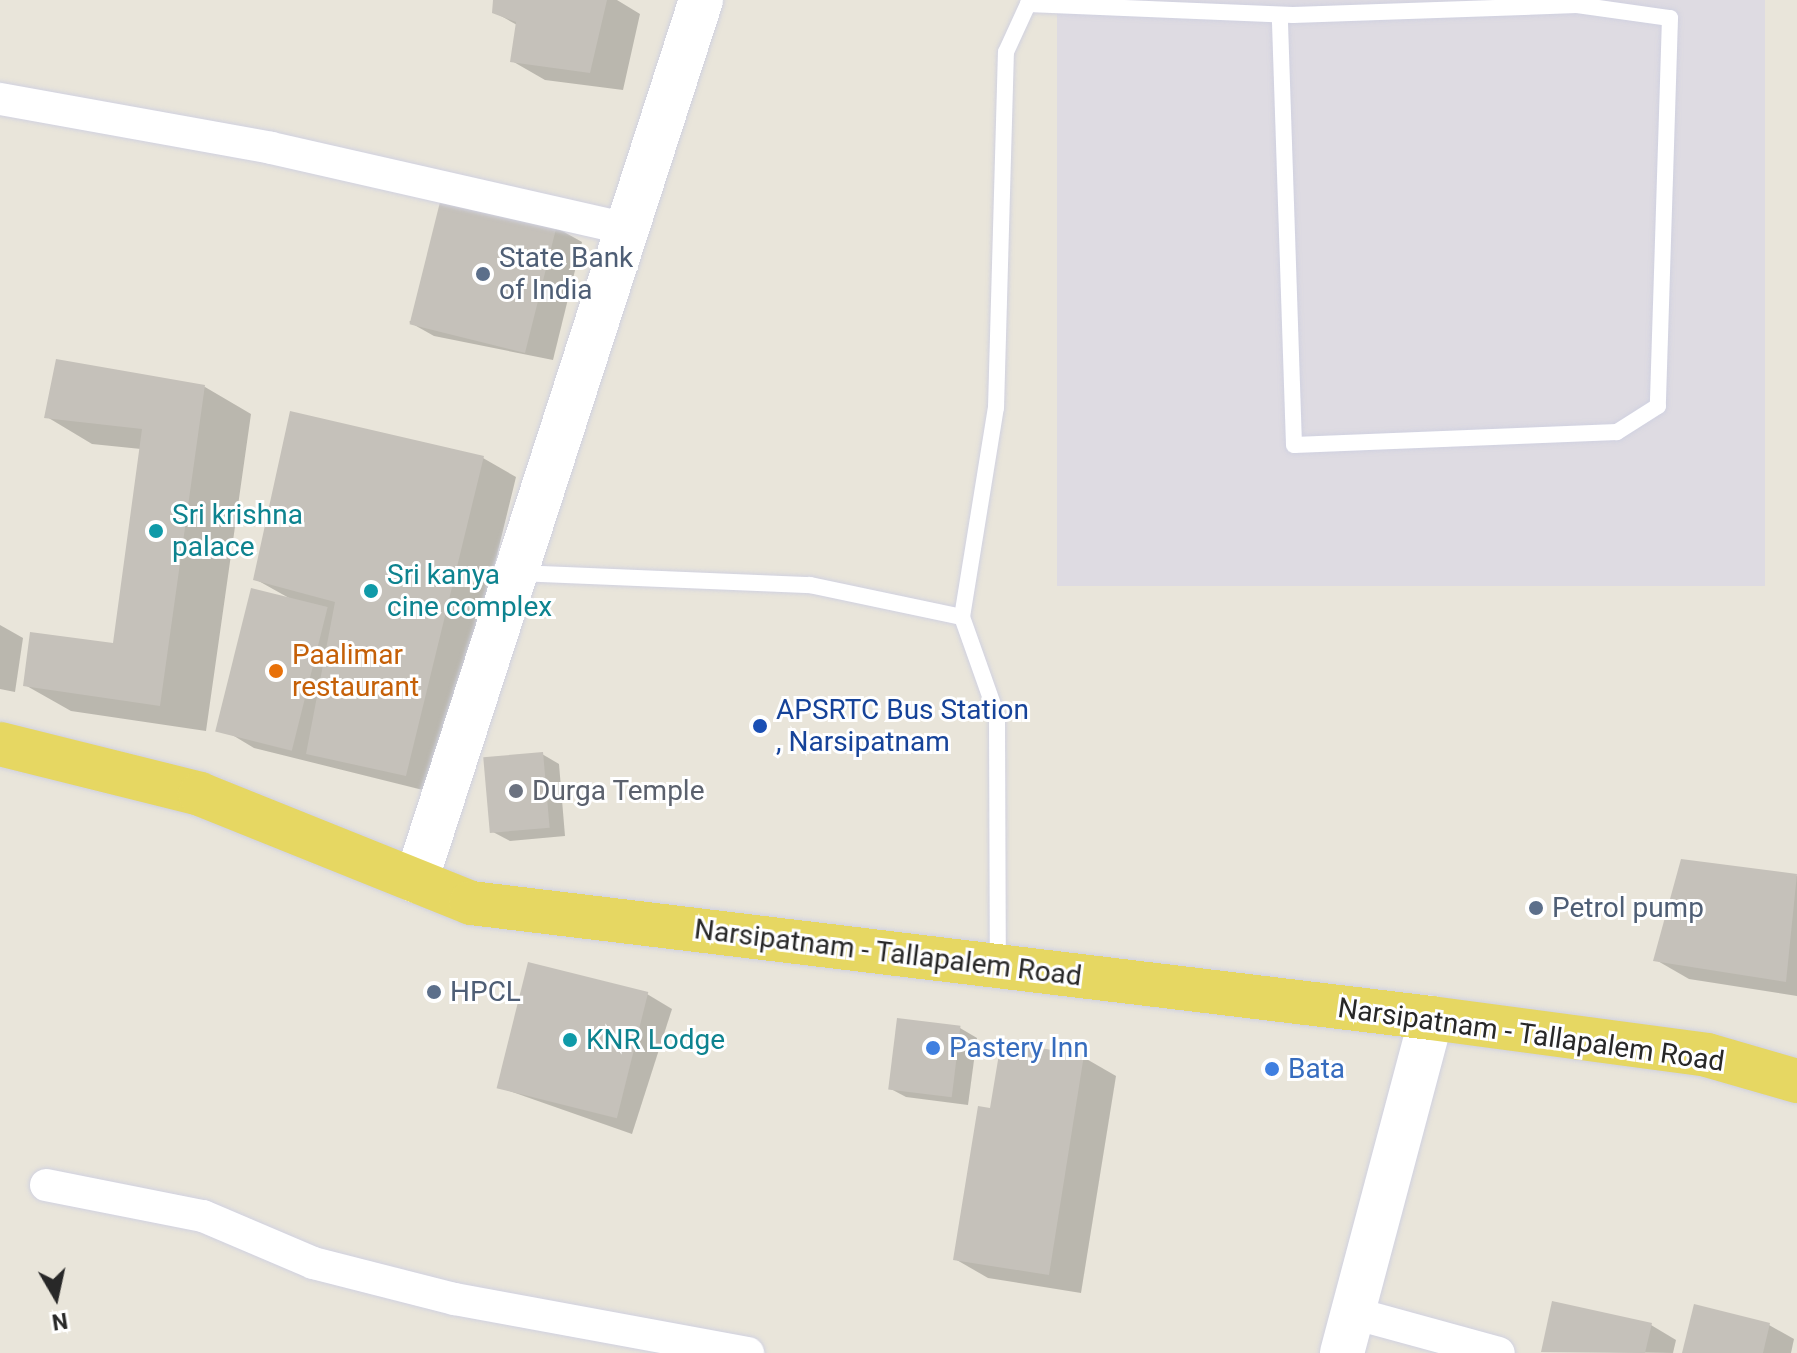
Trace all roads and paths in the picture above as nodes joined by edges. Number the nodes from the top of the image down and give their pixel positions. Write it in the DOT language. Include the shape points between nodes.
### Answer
graph roads {
  1 [pos="701,0"];
  2 [pos="1280,15"];
  3 [pos="0,99"];
  4 [pos="627,229"];
  5 [pos="515,573"];
  6 [pos="962,617"];
  7 [pos="0,744"];
  8 [pos="416,881"];
  9 [pos="998,966"];
  10 [pos="1431,1018"];
  11 [pos="1797,1081"];
  12 [pos="46,1185"];
  13 [pos="1348,1333"];
  14 [pos="748,1353"];
  15 [pos="1499,1353"];
  1 -- 4 [label="main road"];
  2 -- 2 [label="lane" via="1577,5 1670,18 1658,406 1617,432 1294,445"];
  2 -- 6 [label="lane" via="1028,4 1006,52 996,408"];
  3 -- 4 [label="street" via="271,148"];
  4 -- 5 [label="main road"];
  5 -- 6 [label="lane" via="810,585"];
  5 -- 8 [label="main road"];
  6 -- 9 [label="lane" via="997,716"];
  7 -- 8 [label="main road, Narsipatnam - Tallapalem Road" via="200,794"];
  8 -- 9 [label="main road, Narsipatnam - Tallapalem Road" via="471,903"];
  9 -- 10 [label="main road, Narsipatnam - Tallapalem Road"];
  10 -- 11 [label="main road, Narsipatnam - Tallapalem Road" via="1707,1055"];
  10 -- 13 [label="main road"];
  12 -- 14 [label="street" via="203,1216 313,1263 454,1299"];
  13 -- 15 [label="street"];
}
